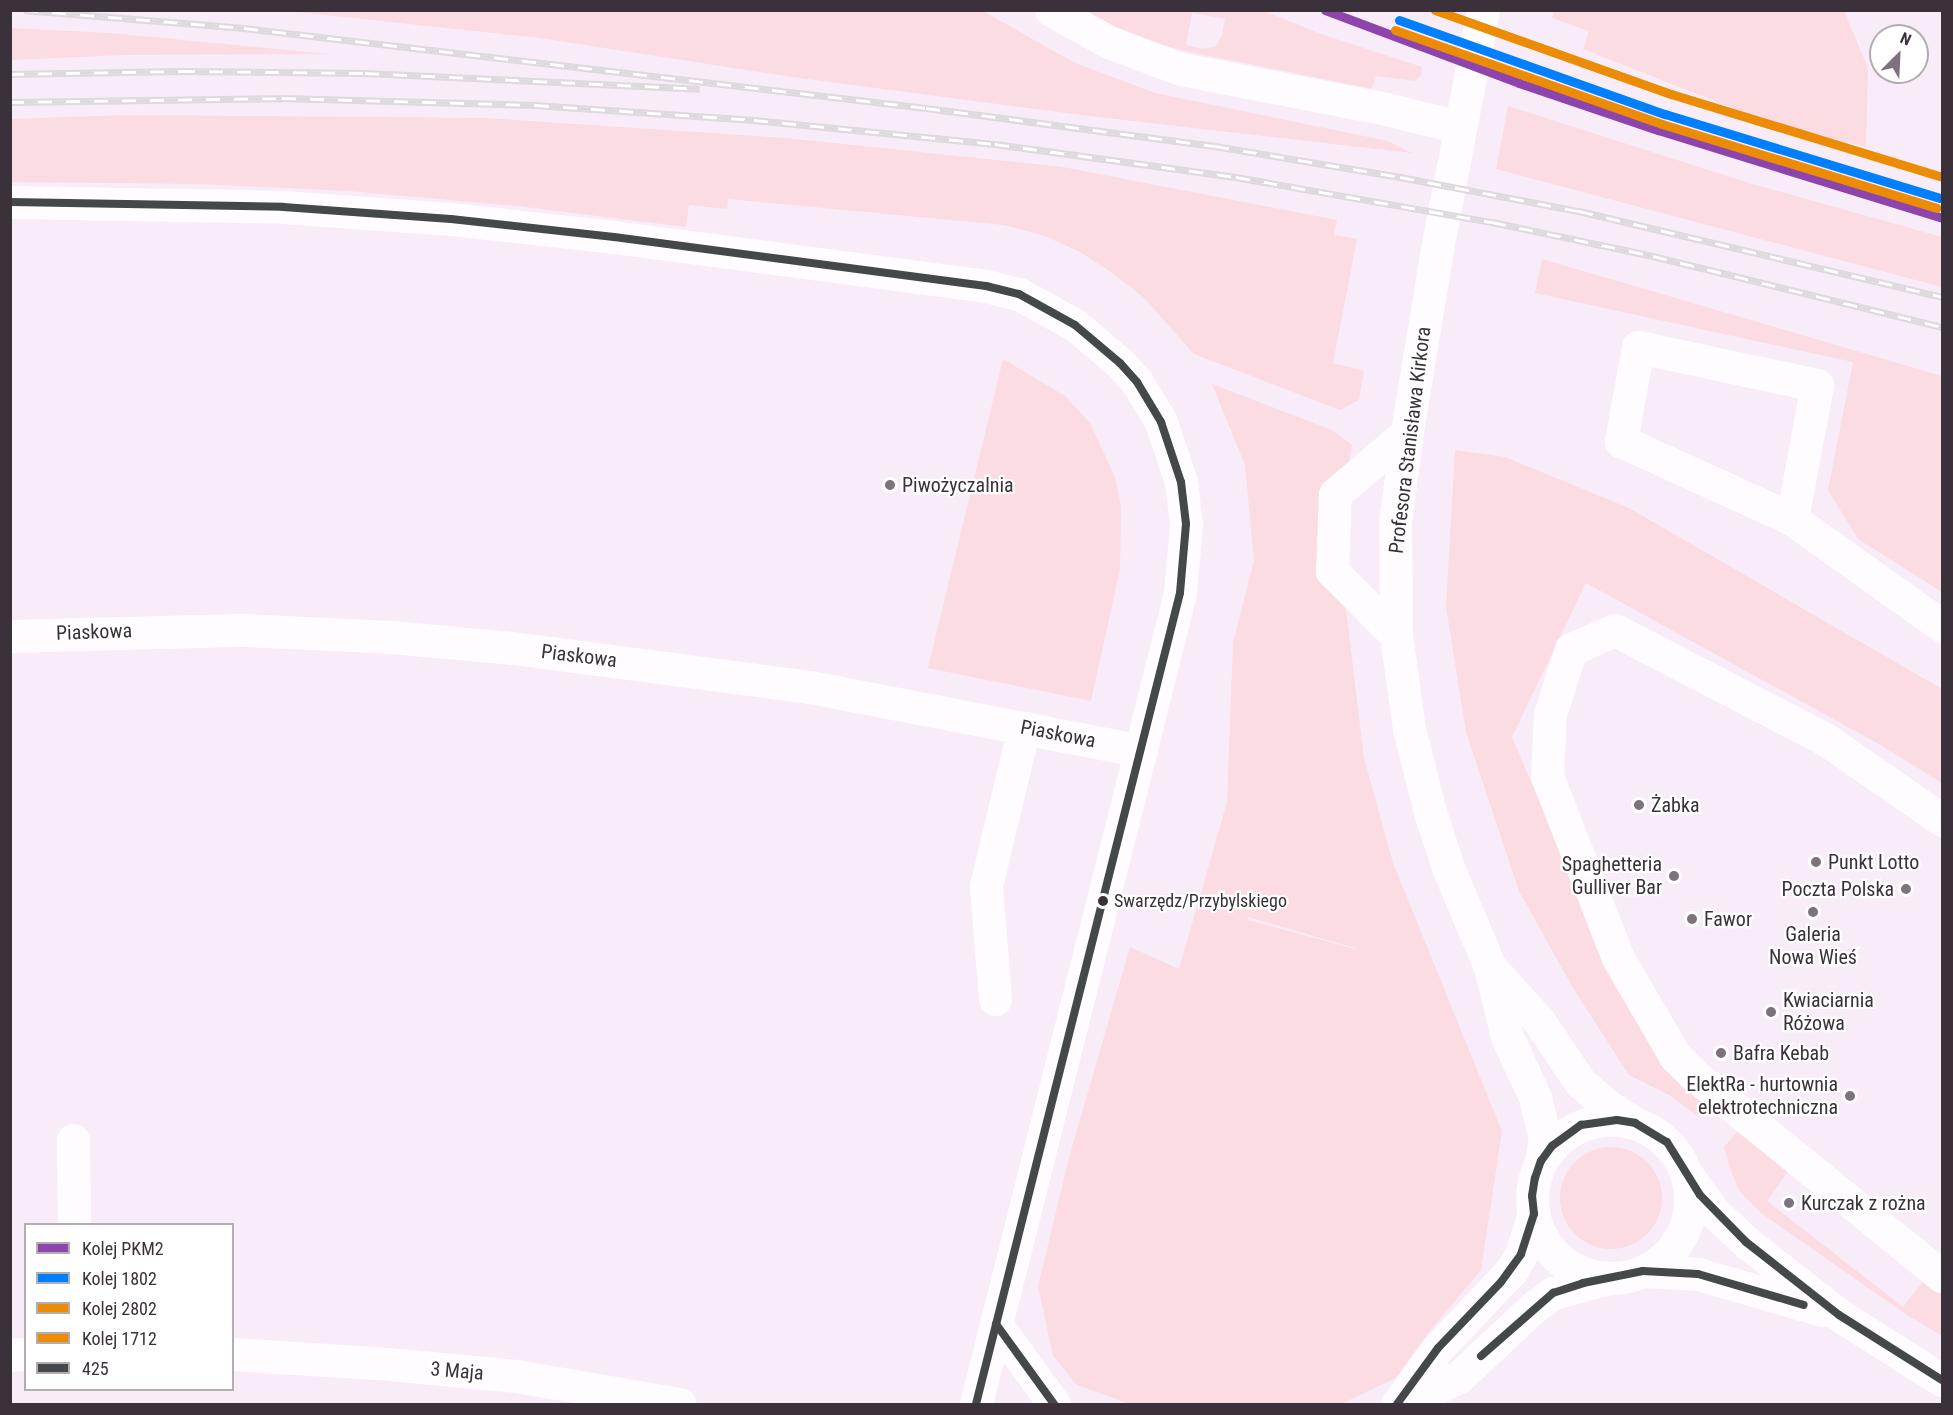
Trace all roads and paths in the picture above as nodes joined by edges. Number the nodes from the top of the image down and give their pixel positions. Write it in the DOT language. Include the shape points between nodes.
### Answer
graph roads {
  1 [pos="1051,10"];
  2 [pos="1483,10"];
  3 [pos="1460,127"];
  4 [pos="10,202"];
  5 [pos="1407,433"];
  6 [pos="1792,519"];
  7 [pos="1942,626"];
  8 [pos="1396,634"];
  9 [pos="10,636"];
  10 [pos="1024,727"];
  11 [pos="1141,751"];
  12 [pos="1942,820"];
  13 [pos="1490,967"];
  14 [pos="996,999"];
  15 [pos="1635,1123"];
  16 [pos="73,1140"];
  17 [pos="1542,1161"];
  18 [pos="1686,1174"];
  19 [pos="1534,1214"];
  20 [pos="74,1223"];
  21 [pos="1644,1271"];
  22 [pos="1942,1276"];
  23 [pos="1611,1278"];
  24 [pos="1839,1315"];
  25 [pos="996,1324"];
  26 [pos="234,1354"];
  27 [pos="1942,1380"];
  28 [pos="680,1404"];
  29 [pos="976,1404"];
  30 [pos="1054,1404"];
  31 [pos="1397,1404"];
  32 [pos="1402,1404"];
  1 -- 3 [label="street" via="1108,42 1181,69"];
  2 -- 3 [label="street, Profesora Stanisława Kirkora"];
  3 -- 5 [label="street, Profesora Stanisława Kirkora"];
  4 -- 11 [label="street" via="272,207 451,219 941,280 1018,294 1075,325 1137,382 1169,441 1181,482 1185,548 1180,593"];
  5 -- 8 [label="street, Profesora Stanisława Kirkora" via="1395,522"];
  5 -- 8 [label="street" via="1335,494 1332,571"];
  6 -- 6 [label="street" via="1817,386 1638,347 1621,441"];
  6 -- 7 [label="street"];
  8 -- 13 [label="street, Profesora Stanisława Kirkora" via="1409,729 1431,815 1449,870"];
  9 -- 10 [label="street, Piaskowa" via="245,630 391,637 513,648 810,687"];
  10 -- 11 [label="street, Piaskowa"];
  10 -- 14 [label="street" via="986,886"];
  11 -- 25 [label="street"];
  12 -- 22 [label="street" via="1825,739 1615,630 1571,649 1550,714 1547,776 1618,958 1675,1056"];
  13 -- 15 [label="street, Profesora Stanisława Kirkora" via="1539,1021 1580,1082"];
  13 -- 17 [label="street, Profesora Stanisława Kirkora" via="1507,1037 1542,1120"];
  15 -- 17 [label="street" via="1617,1120 1581,1125 1552,1146"];
  15 -- 18 [label="street" via="1667,1142"];
  16 -- 20 [label="street"];
  17 -- 19 [label="street" via="1532,1196"];
  18 -- 21 [label="street" via="1690,1207 1680,1239 1670,1252"];
  18 -- 24 [label="street" via="1727,1226"];
  19 -- 23 [label="street" via="1539,1231 1561,1260 1593,1276"];
  19 -- 31 [label="street" via="1512,1270 1438,1348"];
  21 -- 23 [label="street"];
  21 -- 24 [label="street" via="1698,1274"];
  23 -- 32 [label="street" via="1553,1293 1535,1305 1459,1377"];
  24 -- 27 [label="street"];
  25 -- 29 [label="street"];
  25 -- 30 [label="street"];
  26 -- 28 [label="street, 3 Maja" via="516,1376"];
}
